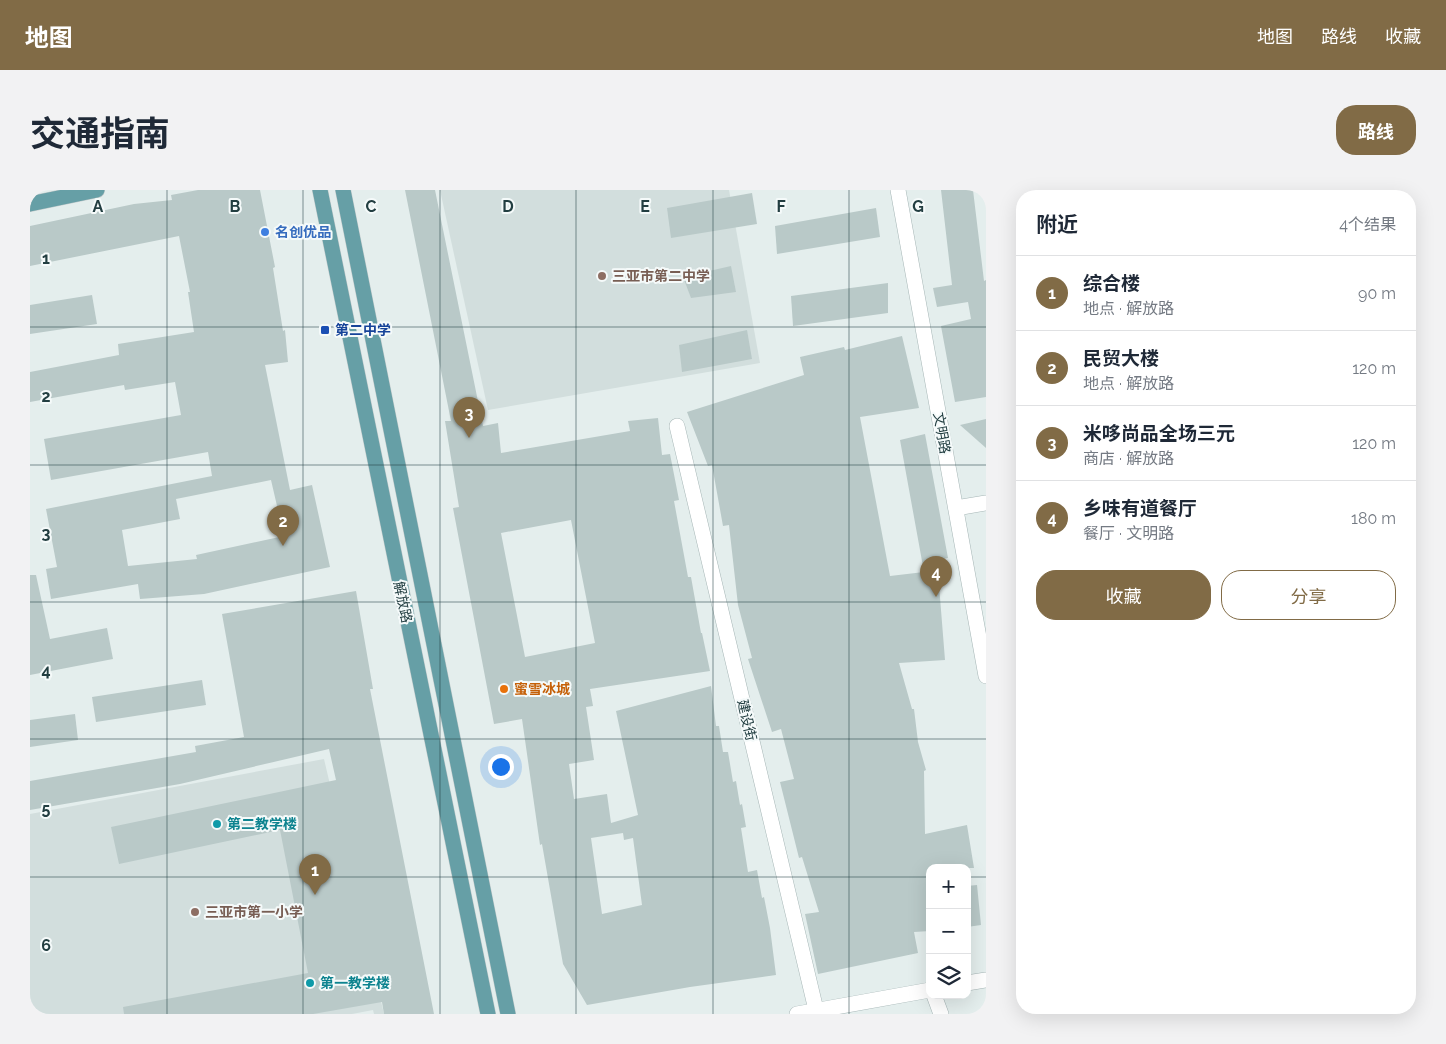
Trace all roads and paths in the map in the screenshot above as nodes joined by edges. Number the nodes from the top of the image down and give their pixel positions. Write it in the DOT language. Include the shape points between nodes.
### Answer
graph roads {
  1 [pos="97,190"];
  2 [pos="320,190"];
  3 [pos="343,190"];
  4 [pos="898,190"];
  5 [pos="30,204"];
  6 [pos="677,426"];
  7 [pos="986,503"];
  8 [pos="956,508"];
  9 [pos="986,676"];
  10 [pos="986,980"];
  11 [pos="971,982"];
  12 [pos="926,991"];
  13 [pos="935,999"];
  14 [pos="817,1012"];
  15 [pos="488,1014"];
  16 [pos="508,1014"];
  17 [pos="797,1014"];
  18 [pos="941,1014"];
  1 -- 5 [label="main road"];
  2 -- 15 [label="main road, 解放路"];
  3 -- 16 [label="main road, 解放路"];
  4 -- 8 [label="street, 文明路"];
  6 -- 14 [label="street, 建设街"];
  7 -- 8 [label="street"];
  8 -- 9 [label="street, 文明路"];
  10 -- 11 [label="street"];
  12 -- 14 [label="street"];
  13 -- 18 [label="street"];
  14 -- 17 [label="street"];
}
